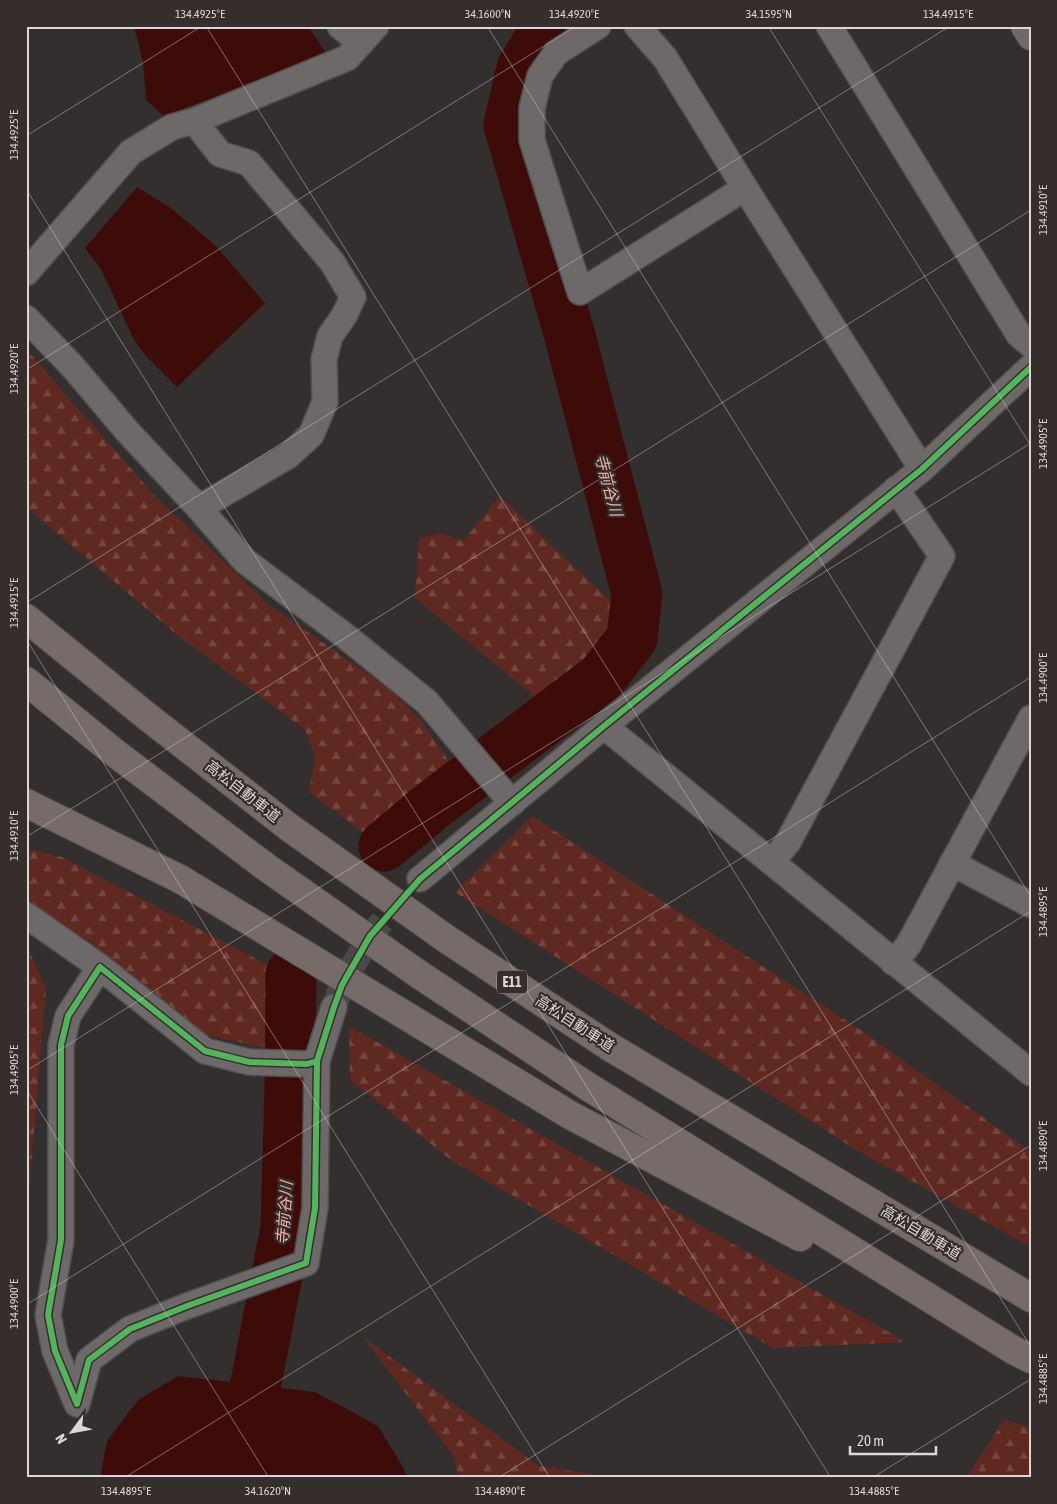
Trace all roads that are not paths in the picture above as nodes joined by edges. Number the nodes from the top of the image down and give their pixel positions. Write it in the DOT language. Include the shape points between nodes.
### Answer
graph roads {
  1 [pos="340,26"];
  2 [pos="598,26"];
  3 [pos="637,26"];
  4 [pos="830,26"];
  5 [pos="1025,26"];
  6 [pos="368,35"];
  7 [pos="1031,36"];
  8 [pos="194,121"];
  9 [pos="745,188"];
  10 [pos="26,273"];
  11 [pos="26,318"];
  12 [pos="1031,345"];
  13 [pos="1031,367"];
  14 [pos="922,469"];
  15 [pos="896,489"];
  16 [pos="199,508"];
  17 [pos="26,618"];
  18 [pos="26,680"];
  19 [pos="1030,723"];
  20 [pos="604,726"];
  21 [pos="26,803"];
  22 [pos="512,803"];
  23 [pos="772,862"];
  24 [pos="952,863"];
  25 [pos="420,878"];
  26 [pos="1031,905"];
  27 [pos="26,916"];
  28 [pos="894,963"];
  29 [pos="100,967"];
  30 [pos="334,1007"];
  31 [pos="312,1063"];
  32 [pos="1031,1073"];
  33 [pos="1031,1298"];
  34 [pos="1023,1355"];
  1 -- 6 [label="street"];
  2 -- 9 [label="street" via="556,53 540,76 532,108 532,140 580,292"];
  3 -- 9 [label="street" via="665,58"];
  4 -- 12 [label="street" via="1019,334"];
  5 -- 7 [label="street"];
  6 -- 8 [label="street" via="347,58"];
  8 -- 10 [label="street" via="172,127 131,152"];
  8 -- 16 [label="street" via="220,154 249,163 332,262 353,297 330,336 324,359 325,402 311,435 288,456"];
  9 -- 14 [label="street"];
  11 -- 16 [label="street"];
  13 -- 14 [label="street"];
  14 -- 15 [label="street"];
  15 -- 20 [label="street"];
  15 -- 23 [label="street" via="942,556 788,842"];
  16 -- 22 [label="street" via="245,560 427,702"];
  17 -- 33 [label="highway, 高松自動車道 / E11" via="290,828 448,940 610,1046"];
  18 -- 34 [label="highway" via="115,753 250,855 417,974 587,1086"];
  19 -- 24 [label="street"];
  20 -- 22 [label="street"];
  20 -- 23 [label="street"];
  21 -- 34 [label="highway" via="180,879 570,1116"];
  22 -- 25 [label="street"];
  23 -- 28 [label="street"];
  24 -- 26 [label="street"];
  24 -- 28 [label="street" via="909,944"];
  27 -- 29 [label="street"];
  28 -- 32 [label="street"];
  29 -- 31 [label="street" via="205,1051 249,1062"];
  29 -- 31 [label="street" via="68,1016 61,1045 61,1240 48,1314 55,1352 77,1404 90,1360 130,1329 306,1263 315,1208"];
  30 -- 31 [label="street"];
}
